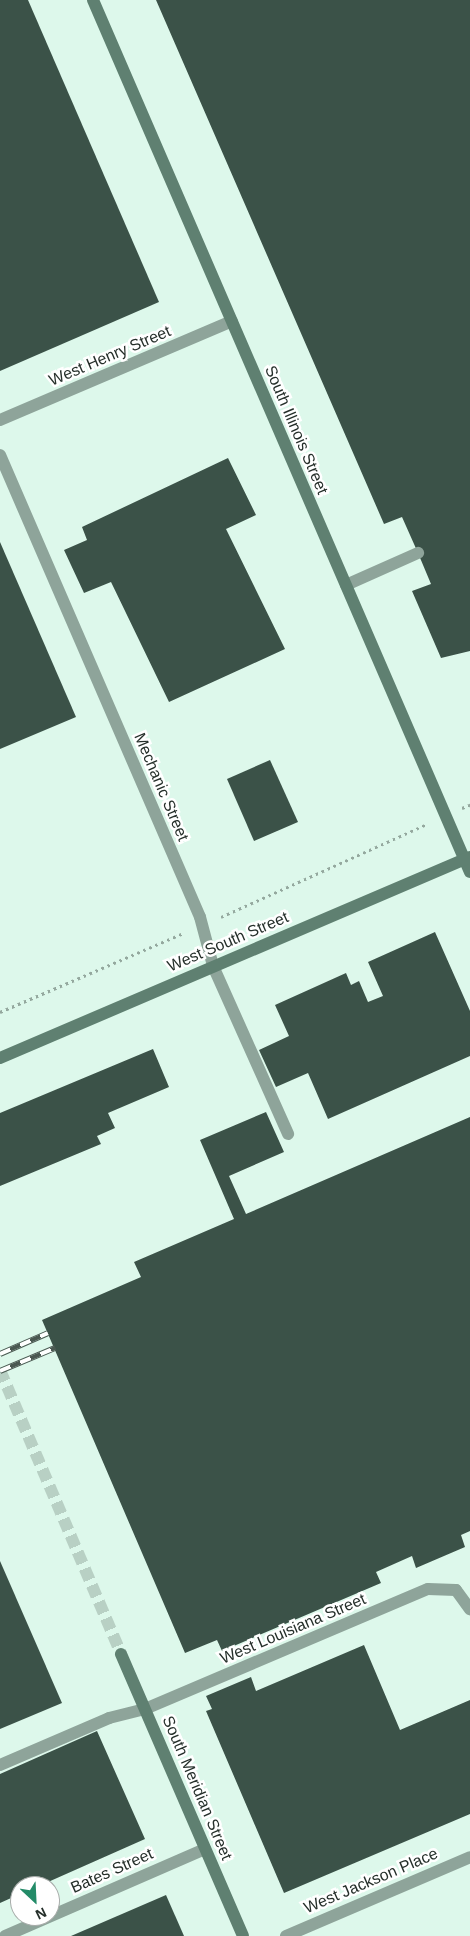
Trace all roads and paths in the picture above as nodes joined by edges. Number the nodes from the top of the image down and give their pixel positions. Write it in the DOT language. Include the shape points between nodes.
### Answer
graph roads {
  1 [pos="93,0"];
  2 [pos="232,321"];
  3 [pos="0,420"];
  4 [pos="0,455"];
  5 [pos="418,554"];
  6 [pos="346,584"];
  7 [pos="407,833"];
  8 [pos="467,858"];
  9 [pos="470,872"];
  10 [pos="215,920"];
  11 [pos="172,937"];
  12 [pos="213,966"];
  13 [pos="0,1012"];
  14 [pos="0,1058"];
  15 [pos="288,1134"];
  16 [pos="470,1609"];
  17 [pos="121,1654"];
  18 [pos="145,1709"];
  19 [pos="0,1765"];
  20 [pos="206,1849"];
  21 [pos="470,1857"];
  22 [pos="5,1936"];
  23 [pos="243,1936"];
  24 [pos="286,1936"];
  1 -- 2 [label="main road, South Illinois Street"];
  2 -- 3 [label="street, West Henry Street"];
  2 -- 6 [label="main road, South Illinois Street"];
  4 -- 12 [label="street, Mechanic Street" via="200,918"];
  5 -- 6 [label="street"];
  6 -- 8 [label="main road, South Illinois Street"];
  7 -- 10 [label="path"];
  8 -- 9 [label="main road, South Illinois Street"];
  8 -- 12 [label="main road, West South Street"];
  11 -- 13 [label="path"];
  12 -- 14 [label="main road, West South Street"];
  12 -- 15 [label="street, Mechanic Street"];
  16 -- 18 [label="street, West Louisiana Street" via="456,1590 428,1589"];
  17 -- 18 [label="main road, South Meridian Street"];
  18 -- 19 [label="street, West Louisiana Street" via="109,1718"];
  18 -- 20 [label="main road, South Meridian Street"];
  20 -- 22 [label="street, Bates Street"];
  20 -- 23 [label="main road, South Meridian Street"];
  21 -- 24 [label="street, West Jackson Place"];
}
